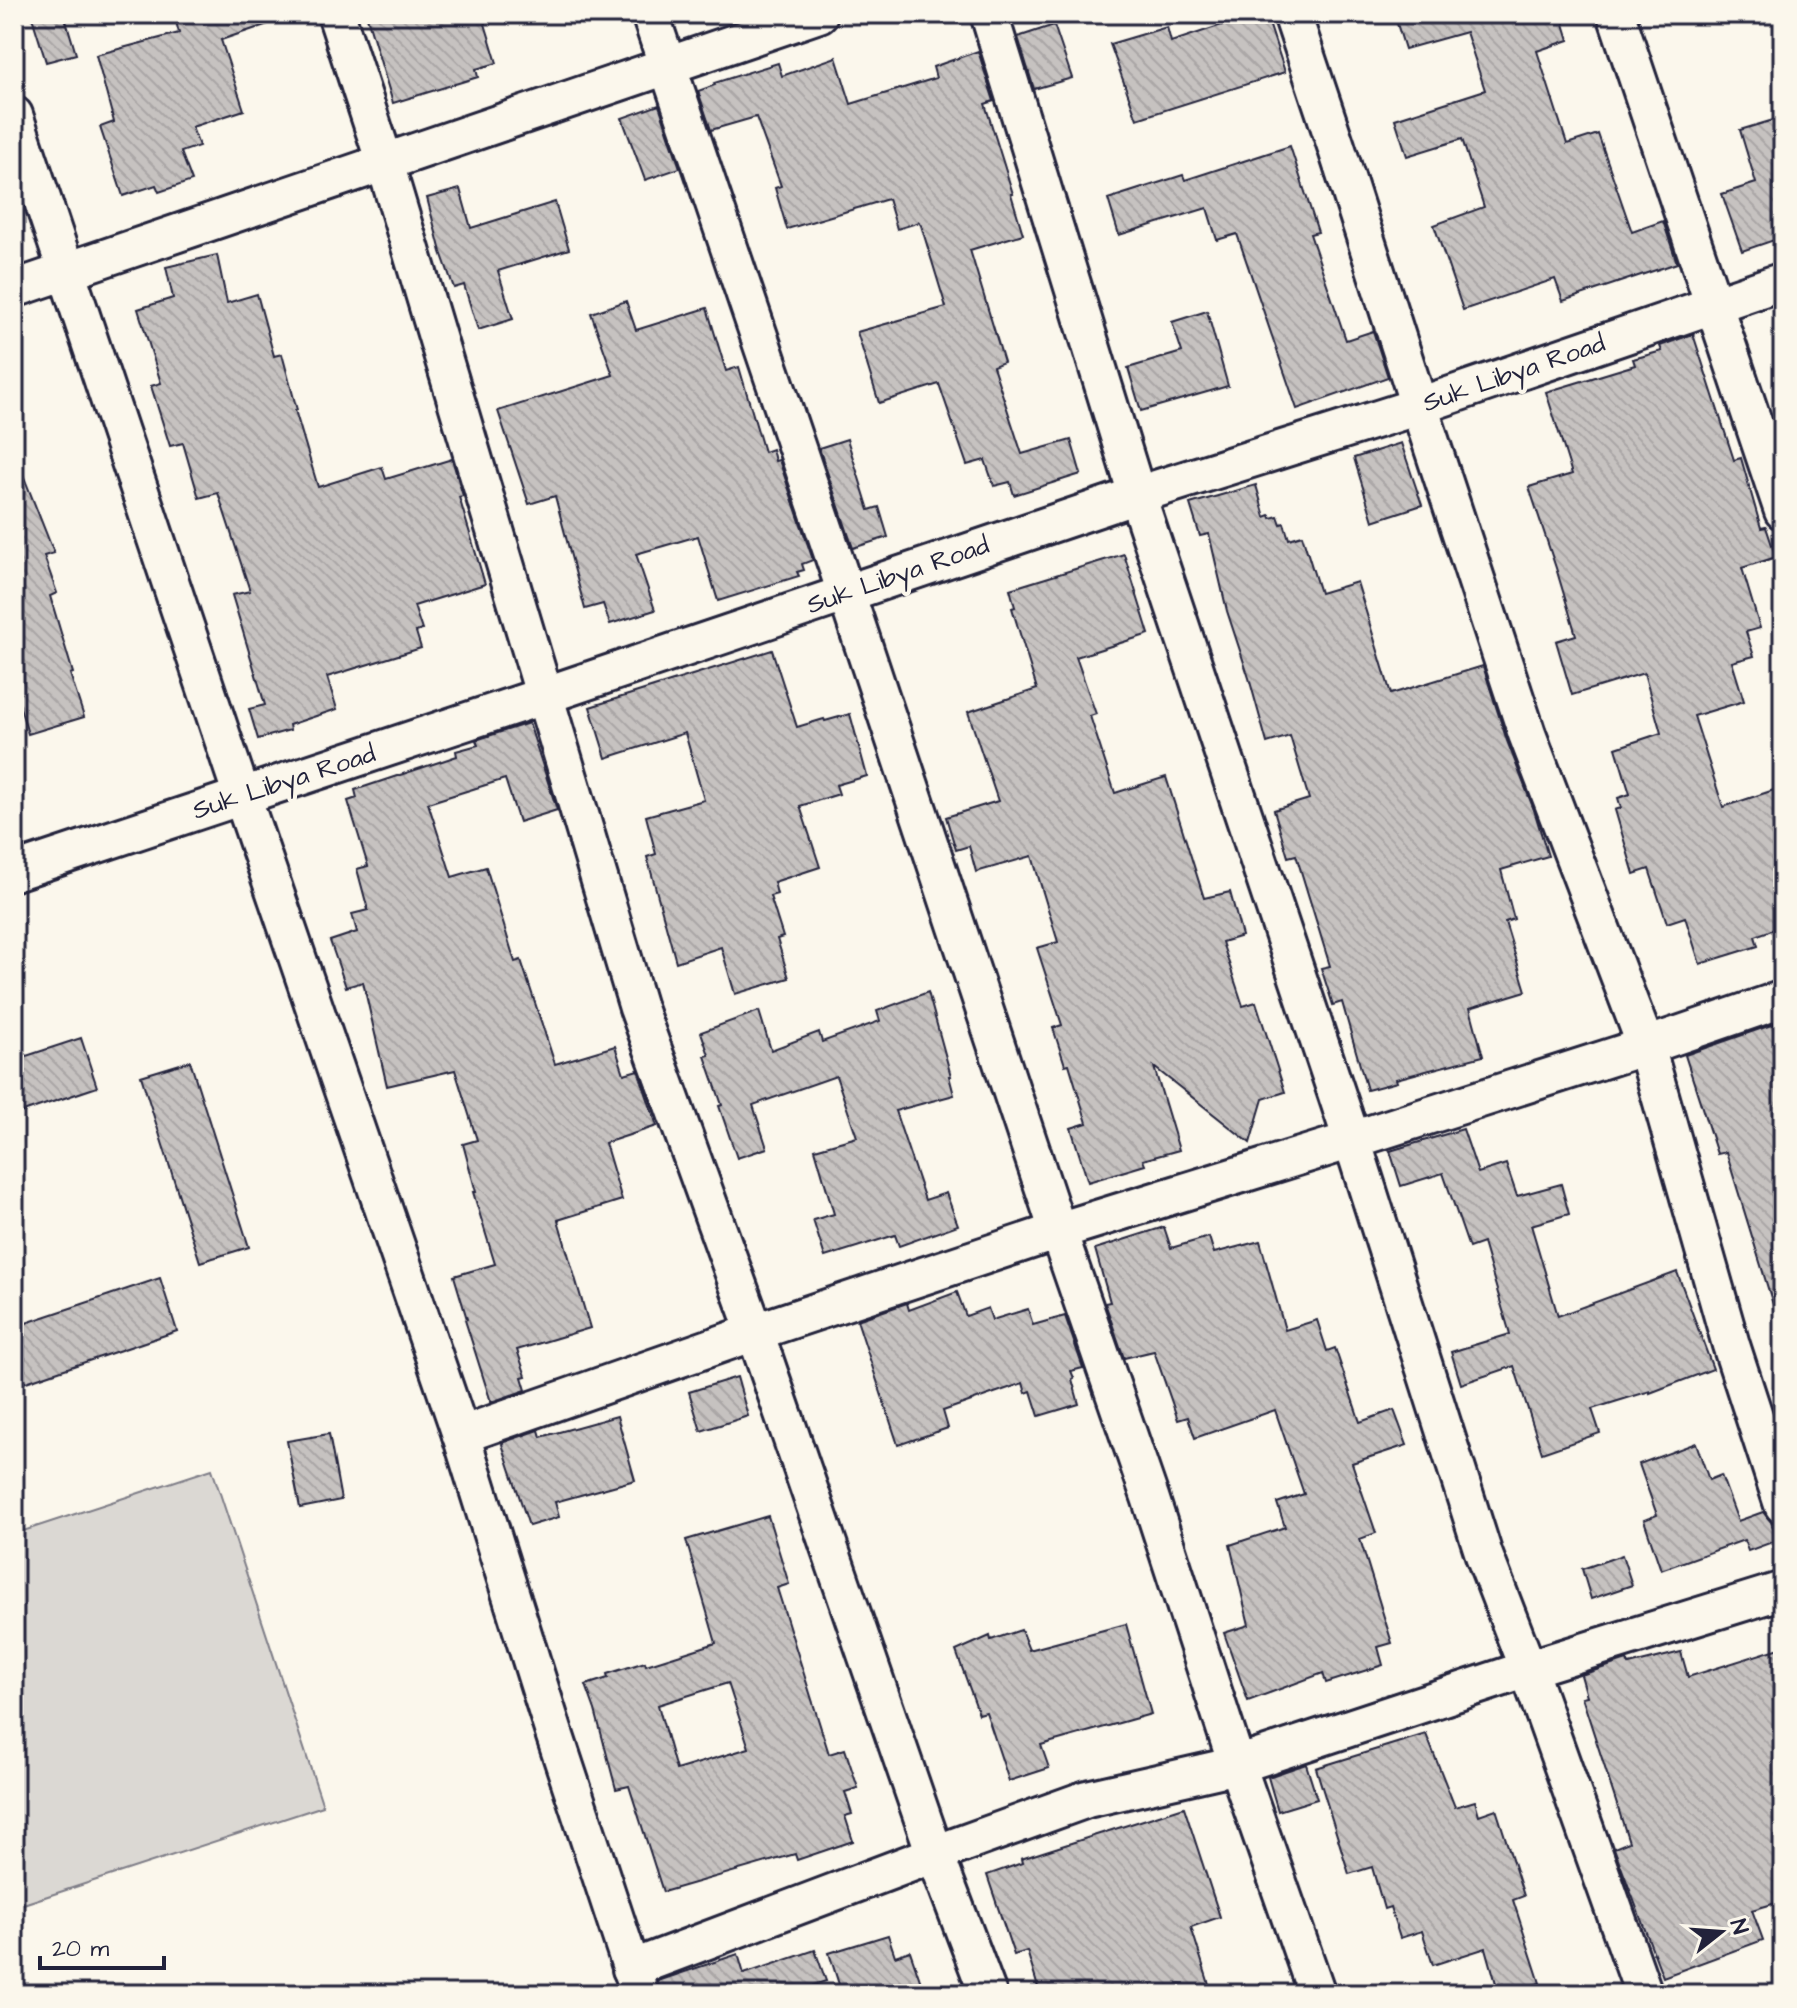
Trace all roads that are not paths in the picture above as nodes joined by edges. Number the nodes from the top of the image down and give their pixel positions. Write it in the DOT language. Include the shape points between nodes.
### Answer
graph roads {
  1 [pos="336,14"];
  2 [pos="650,14"];
  3 [pos="819,14"];
  4 [pos="989,14"];
  5 [pos="1292,14"];
  6 [pos="1616,14"];
  7 [pos="667,66"];
  8 [pos="14,115"];
  9 [pos="385,163"];
  10 [pos="67,272"];
  11 [pos="1783,281"];
  12 [pos="14,289"];
  13 [pos="1714,304"];
  14 [pos="1419,406"];
  15 [pos="1137,495"];
  16 [pos="1783,511"];
  17 [pos="846,593"];
  18 [pos="543,696"];
  19 [pos="242,796"];
  20 [pos="14,872"];
  21 [pos="1783,999"];
  22 [pos="1646,1046"];
  23 [pos="1352,1140"];
  24 [pos="1058,1231"];
  25 [pos="755,1332"];
  26 [pos="461,1435"];
  27 [pos="1783,1505"];
  28 [pos="1783,1590"];
  29 [pos="1528,1669"];
  30 [pos="1237,1765"];
  31 [pos="935,1854"];
  32 [pos="635,1981"];
  33 [pos="988,1994"];
  34 [pos="1317,1994"];
  35 [pos="1644,1994"];
  1 -- 9 [label="street"];
  2 -- 7 [label="street"];
  3 -- 7 [label="street"];
  4 -- 15 [label="street"];
  5 -- 14 [label="street"];
  6 -- 13 [label="street"];
  7 -- 9 [label="street"];
  7 -- 17 [label="street"];
  8 -- 10 [label="street"];
  9 -- 10 [label="street"];
  9 -- 18 [label="street"];
  10 -- 12 [label="street"];
  10 -- 19 [label="street"];
  11 -- 13 [label="street, Suk Libya Road"];
  13 -- 14 [label="street, Suk Libya Road"];
  13 -- 16 [label="street"];
  14 -- 15 [label="street, Suk Libya Road"];
  14 -- 22 [label="street" via="1527,734"];
  15 -- 17 [label="street, Suk Libya Road"];
  15 -- 23 [label="street"];
  17 -- 18 [label="street, Suk Libya Road"];
  17 -- 24 [label="street"];
  18 -- 19 [label="street, Suk Libya Road"];
  18 -- 25 [label="street" via="638,1008"];
  19 -- 20 [label="street, Suk Libya Road"];
  19 -- 26 [label="street"];
  21 -- 22 [label="street"];
  22 -- 23 [label="street"];
  22 -- 27 [label="street" via="1731,1345"];
  23 -- 24 [label="street"];
  23 -- 29 [label="street" via="1484,1555"];
  24 -- 25 [label="street"];
  24 -- 30 [label="street"];
  25 -- 26 [label="street"];
  25 -- 31 [label="street"];
  26 -- 32 [label="street"];
  28 -- 29 [label="street"];
  29 -- 30 [label="street"];
  29 -- 35 [label="street"];
  30 -- 31 [label="street" via="1087,1799"];
  30 -- 34 [label="street"];
  31 -- 32 [label="street"];
  31 -- 33 [label="street"];
}
